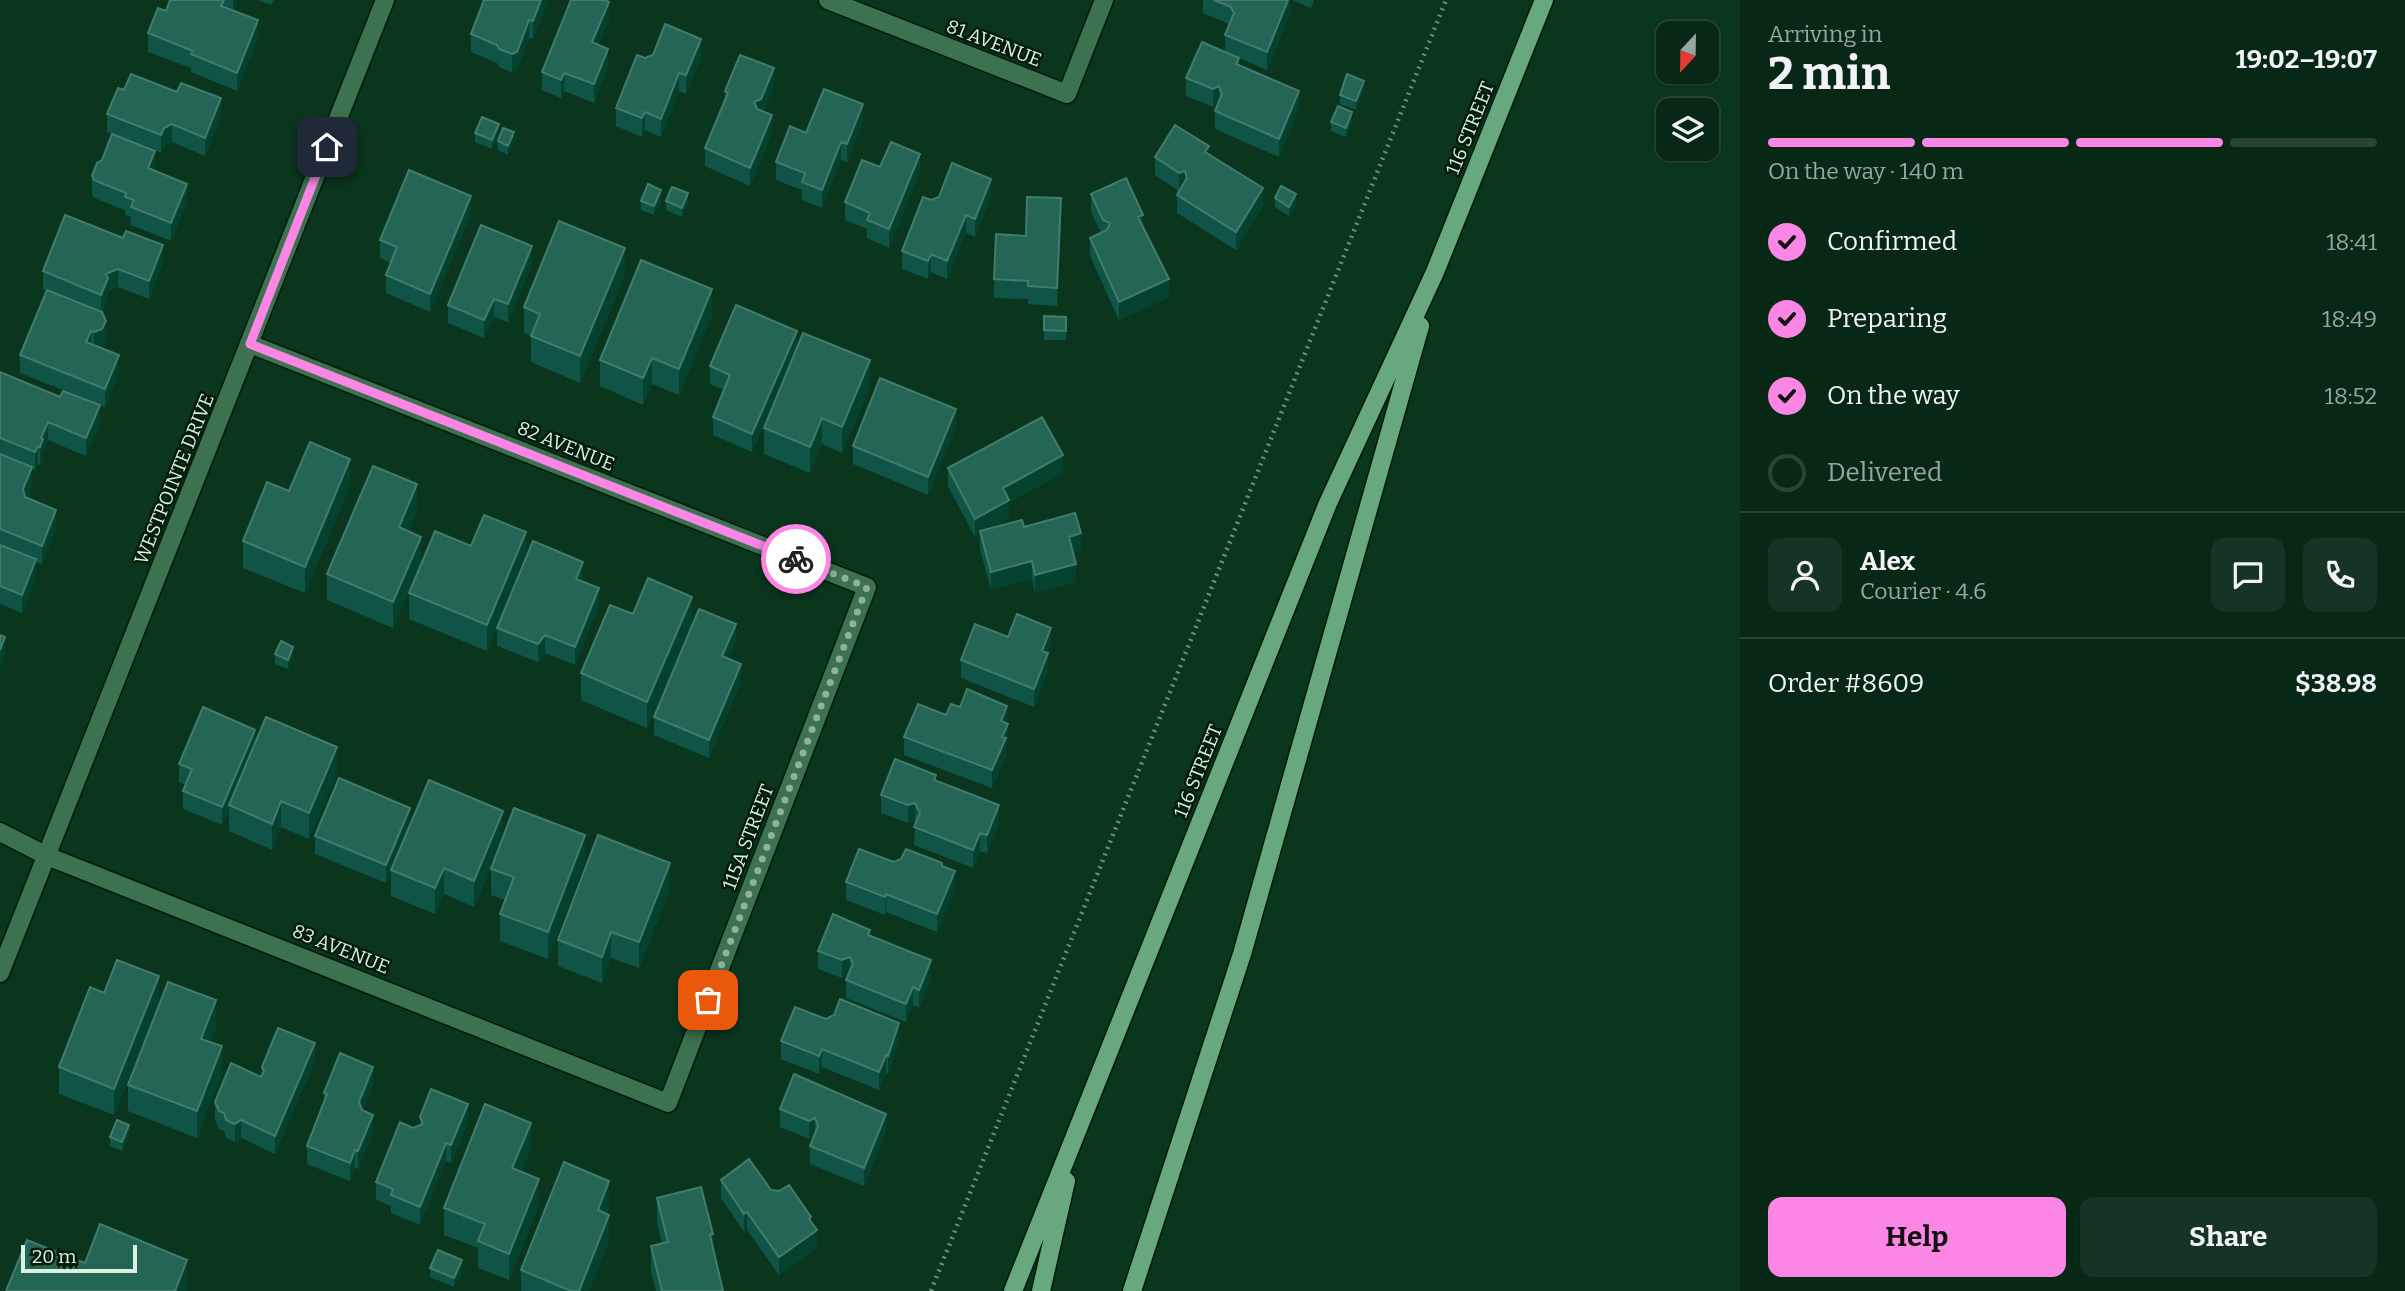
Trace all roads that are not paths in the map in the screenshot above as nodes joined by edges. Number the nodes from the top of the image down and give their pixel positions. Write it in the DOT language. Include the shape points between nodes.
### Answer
graph roads {
  1 [pos="385,0"];
  2 [pos="828,0"];
  3 [pos="1104,0"];
  4 [pos="1544,0"];
  5 [pos="1435,272"];
  6 [pos="250,344"];
  7 [pos="867,587"];
  8 [pos="0,832"];
  9 [pos="47,856"];
  10 [pos="0,973"];
  11 [pos="668,1103"];
  12 [pos="1079,1126"];
  13 [pos="1013,1291"];
  14 [pos="1041,1291"];
  15 [pos="1132,1291"];
  1 -- 6 [label="street, WESTPOINTE DRIVE"];
  2 -- 3 [label="street, 81 AVENUE" via="1067,94"];
  4 -- 5 [label="main road, 116 STREET"];
  5 -- 12 [label="main road, 116 STREET" via="1328,503"];
  5 -- 15 [label="main road, 116 STREET" via="1242,954"];
  6 -- 7 [label="street, 82 AVENUE"];
  6 -- 9 [label="street, WESTPOINTE DRIVE"];
  7 -- 11 [label="street, 115A STREET"];
  8 -- 9 [label="street, 83 AVENUE"];
  9 -- 10 [label="street, WESTPOINTE DRIVE"];
  9 -- 11 [label="street, 83 AVENUE"];
  12 -- 13 [label="main road, 116 STREET"];
  12 -- 14 [label="main road"];
}
